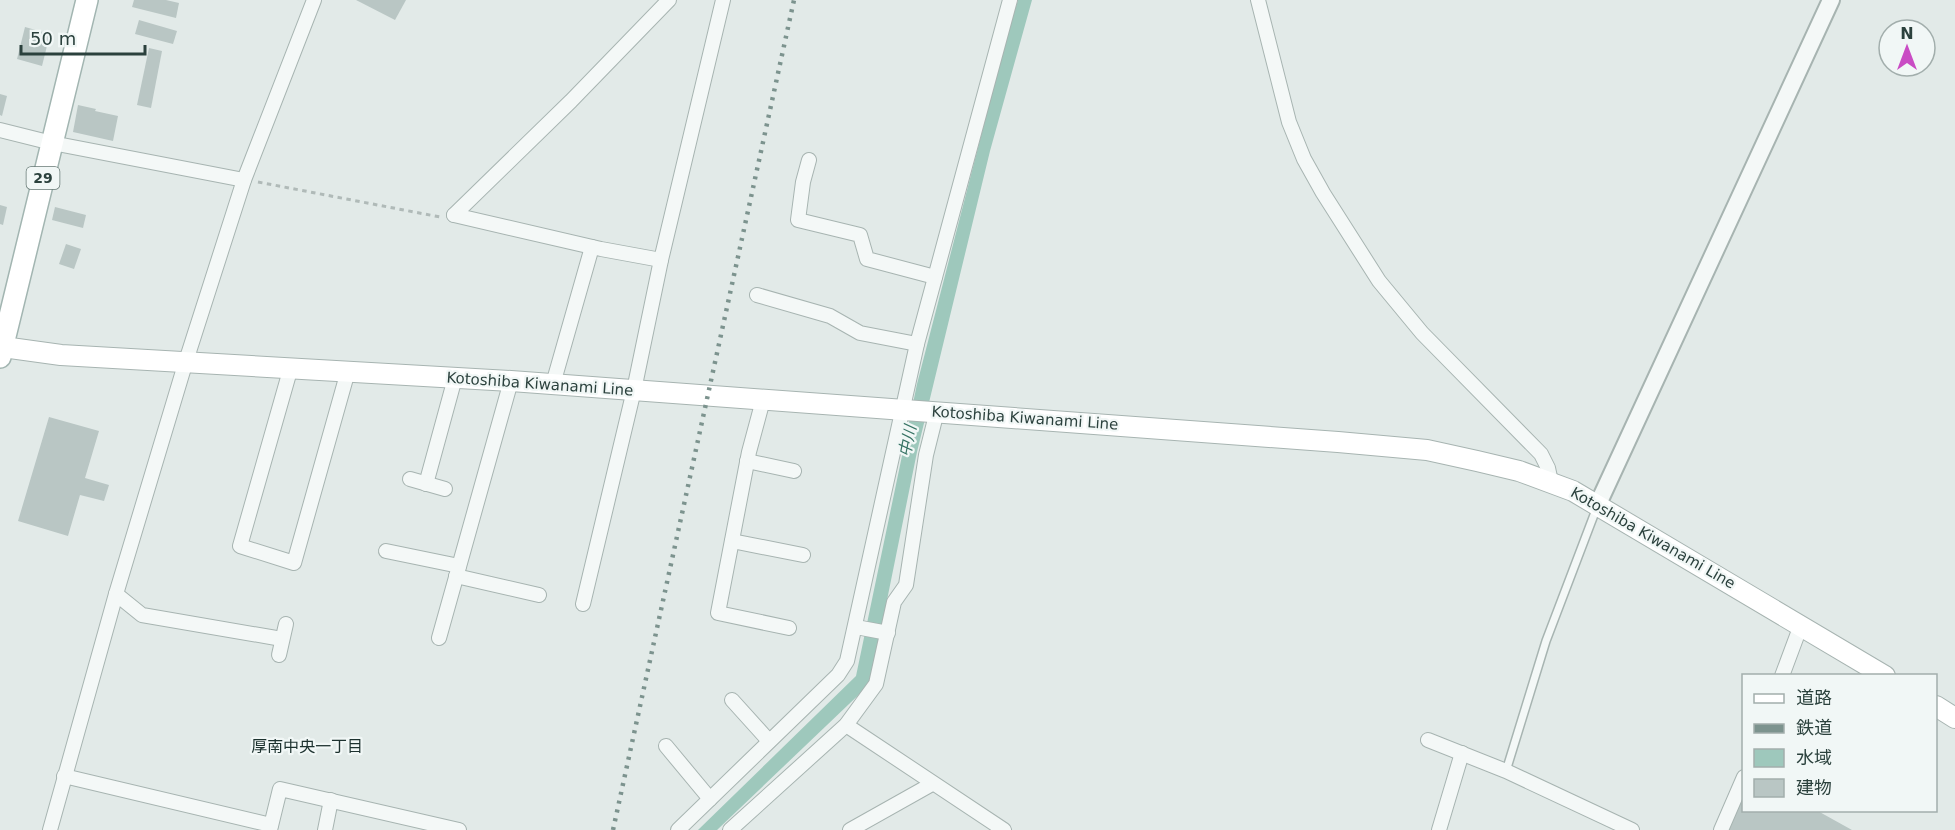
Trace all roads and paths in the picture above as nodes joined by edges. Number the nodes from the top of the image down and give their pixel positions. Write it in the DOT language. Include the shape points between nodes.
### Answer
graph roads {
  1 [pos="87,0"];
  2 [pos="314,0"];
  3 [pos="669,0"];
  4 [pos="723,0"];
  5 [pos="1010,0"];
  6 [pos="1258,0"];
  7 [pos="1831,0"];
  8 [pos="0,130"];
  9 [pos="52,142"];
  10 [pos="809,160"];
  11 [pos="244,180"];
  12 [pos="454,214"];
  13 [pos="592,246"];
  14 [pos="661,260"];
  15 [pos="935,277"];
  16 [pos="757,295"];
  17 [pos="917,344"];
  18 [pos="1,350"];
  19 [pos="186,361"];
  20 [pos="291,367"];
  21 [pos="348,371"];
  22 [pos="455,378"];
  23 [pos="511,381"];
  24 [pos="553,384"];
  25 [pos="634,390"];
  26 [pos="763,400"];
  27 [pos="905,409"];
  28 [pos="936,411"];
  29 [pos="747,461"];
  30 [pos="794,471"];
  31 [pos="410,479"];
  32 [pos="1551,482"];
  33 [pos="426,484"];
  34 [pos="445,489"];
  35 [pos="1598,504"];
  36 [pos="732,541"];
  37 [pos="386,551"];
  38 [pos="804,555"];
  39 [pos="457,571"];
  40 [pos="116,594"];
  41 [pos="539,596"];
  42 [pos="583,604"];
  43 [pos="286,624"];
  44 [pos="1801,625"];
  45 [pos="859,627"];
  46 [pos="789,628"];
  47 [pos="886,633"];
  48 [pos="439,638"];
  49 [pos="282,639"];
  50 [pos="279,655"];
  51 [pos="1782,674"];
  52 [pos="1883,674"];
  53 [pos="732,700"];
  54 [pos="1937,707"];
  55 [pos="1955,718"];
  56 [pos="846,725"];
  57 [pos="1428,740"];
  58 [pos="769,741"];
  59 [pos="666,746"];
  60 [pos="1462,753"];
  61 [pos="1506,771"];
  62 [pos="64,776"];
  63 [pos="1742,779"];
  64 [pos="932,784"];
  65 [pos="710,798"];
  66 [pos="331,800"];
  67 [pos="271,827"];
  68 [pos="50,830"];
  69 [pos="325,830"];
  70 [pos="459,830"];
  71 [pos="678,830"];
  72 [pos="730,830"];
  73 [pos="850,830"];
  74 [pos="1005,830"];
  75 [pos="1439,830"];
  76 [pos="1632,830"];
  77 [pos="1721,830"];
  1 -- 9 [label="main road, 29"];
  2 -- 11 [label="street"];
  3 -- 12 [label="street"];
  4 -- 14 [label="street"];
  5 -- 15 [label="street"];
  6 -- 32 [label="street" via="1289,122 1323,193 1379,281 1422,333 1541,454"];
  7 -- 35 [label="street"];
  8 -- 9 [label="street"];
  9 -- 11 [label="street"];
  9 -- 18 [label="main road, 29"];
  10 -- 15 [label="street" via="798,220 860,235 867,259"];
  11 -- 12 [label="path" via="449,219"];
  11 -- 19 [label="street"];
  12 -- 13 [label="street"];
  13 -- 14 [label="street"];
  13 -- 24 [label="street"];
  14 -- 25 [label="street"];
  15 -- 17 [label="street"];
  16 -- 17 [label="street" via="830,316 860,333"];
  17 -- 27 [label="street"];
  18 -- 19 [label="main road, Kotoshiba Kiwanami Line"];
  19 -- 20 [label="main road, Kotoshiba Kiwanami Line"];
  19 -- 40 [label="street"];
  20 -- 21 [label="main road, Kotoshiba Kiwanami Line"];
  20 -- 21 [label="street" via="240,546 294,563"];
  21 -- 22 [label="main road, Kotoshiba Kiwanami Line"];
  22 -- 23 [label="main road, Kotoshiba Kiwanami Line"];
  22 -- 33 [label="street"];
  23 -- 24 [label="main road, Kotoshiba Kiwanami Line"];
  23 -- 39 [label="street"];
  24 -- 25 [label="main road, Kotoshiba Kiwanami Line"];
  25 -- 26 [label="main road, Kotoshiba Kiwanami Line"];
  25 -- 42 [label="street"];
  26 -- 27 [label="main road, Kotoshiba Kiwanami Line"];
  26 -- 29 [label="street"];
  27 -- 28 [label="main road, Kotoshiba Kiwanami Line"];
  27 -- 45 [label="street"];
  28 -- 32 [label="main road, Kotoshiba Kiwanami Line" via="1427,450"];
  28 -- 47 [label="street" via="906,585 894,602"];
  29 -- 30 [label="street"];
  29 -- 36 [label="street"];
  31 -- 33 [label="street"];
  32 -- 35 [label="main road, Kotoshiba Kiwanami Line"];
  33 -- 34 [label="street"];
  35 -- 44 [label="main road, Kotoshiba Kiwanami Line"];
  35 -- 61 [label="lane" via="1546,641"];
  36 -- 38 [label="street"];
  36 -- 46 [label="street" via="718,613"];
  37 -- 39 [label="street"];
  39 -- 41 [label="street"];
  39 -- 48 [label="street"];
  40 -- 49 [label="street" via="142,615"];
  40 -- 62 [label="street"];
  43 -- 49 [label="street"];
  44 -- 51 [label="street"];
  44 -- 52 [label="main road, Kotoshiba Kiwanami Line"];
  45 -- 47 [label="street"];
  45 -- 58 [label="street" via="838,675"];
  47 -- 56 [label="street" via="876,684"];
  49 -- 50 [label="street"];
  53 -- 58 [label="street"];
  54 -- 55 [label="main road"];
  56 -- 64 [label="street"];
  56 -- 72 [label="street"];
  57 -- 60 [label="street"];
  58 -- 65 [label="street"];
  59 -- 65 [label="street"];
  60 -- 61 [label="street"];
  60 -- 75 [label="street"];
  61 -- 76 [label="street"];
  62 -- 67 [label="street"];
  62 -- 68 [label="street"];
  63 -- 77 [label="street"];
  64 -- 73 [label="street"];
  64 -- 74 [label="street"];
  65 -- 71 [label="street"];
  66 -- 67 [label="street" via="280,789"];
  66 -- 69 [label="street"];
  66 -- 70 [label="street"];
}
